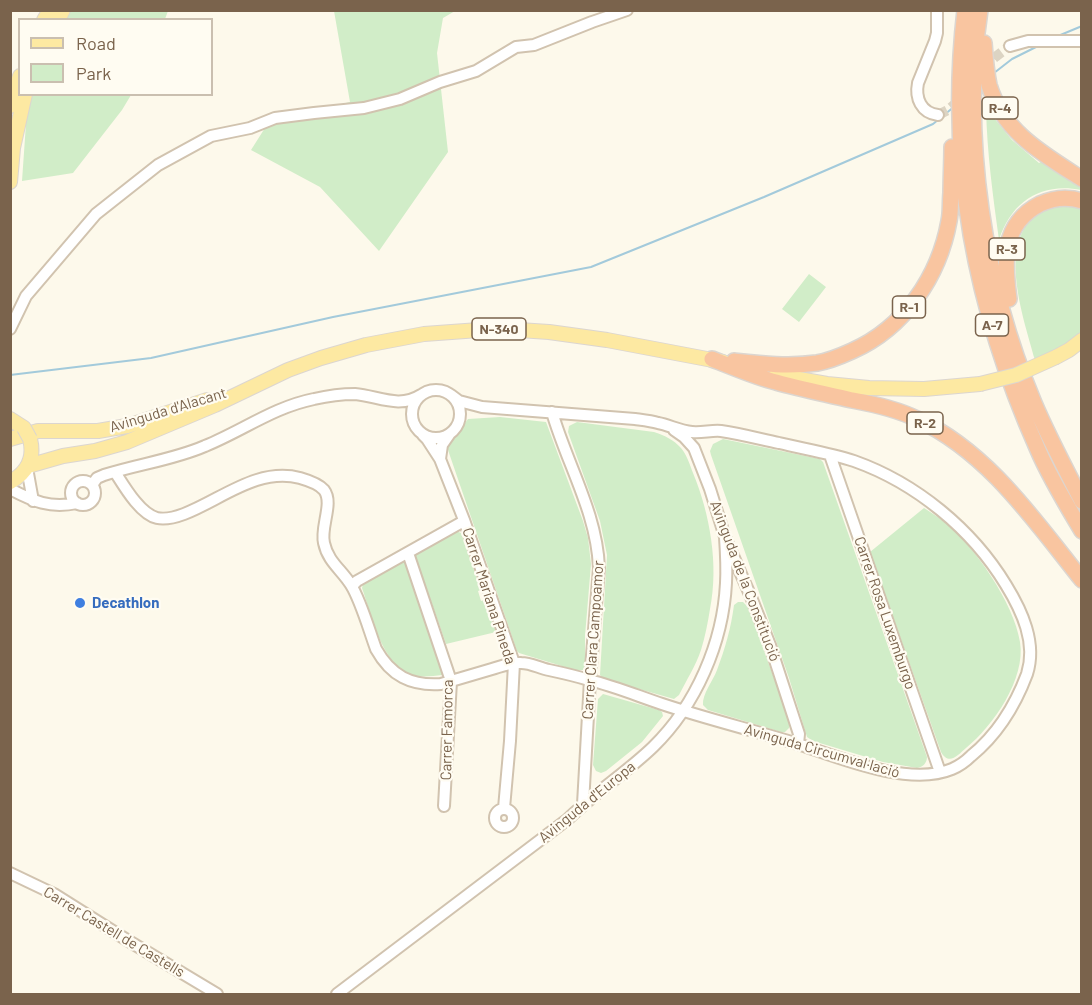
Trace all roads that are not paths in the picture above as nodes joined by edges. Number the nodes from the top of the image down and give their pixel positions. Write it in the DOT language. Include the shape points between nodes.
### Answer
graph roads {
  1 [pos="627,10"];
  2 [pos="937,10"];
  3 [pos="965,10"];
  4 [pos="980,10"];
  5 [pos="987,10"];
  6 [pos="1082,41"];
  7 [pos="1010,46"];
  8 [pos="18,82"];
  9 [pos="25,96"];
  10 [pos="958,103"];
  11 [pos="10,106"];
  12 [pos="938,115"];
  13 [pos="1082,179"];
  14 [pos="10,182"];
  15 [pos="1082,201"];
  16 [pos="10,329"];
  17 [pos="1082,340"];
  18 [pos="1015,350"];
  19 [pos="712,359"];
  20 [pos="288,370"];
  21 [pos="421,395"];
  22 [pos="451,395"];
  23 [pos="393,402"];
  24 [pos="482,407"];
  25 [pos="552,412"];
  26 [pos="11,419"];
  27 [pos="454,428"];
  28 [pos="672,428"];
  29 [pos="417,429"];
  30 [pos="28,437"];
  31 [pos="10,439"];
  32 [pos="830,455"];
  33 [pos="63,456"];
  34 [pos="440,459"];
  35 [pos="28,467"];
  36 [pos="115,472"];
  37 [pos="10,482"];
  38 [pos="92,485"];
  39 [pos="10,489"];
  40 [pos="74,498"];
  41 [pos="33,501"];
  42 [pos="1082,501"];
  43 [pos="464,521"];
  44 [pos="1082,531"];
  45 [pos="725,537"];
  46 [pos="408,553"];
  47 [pos="1082,580"];
  48 [pos="352,586"];
  49 [pos="514,663"];
  50 [pos="590,680"];
  51 [pos="451,681"];
  52 [pos="684,711"];
  53 [pos="798,744"];
  54 [pos="940,772"];
  55 [pos="583,804"];
  56 [pos="444,806"];
  57 [pos="504,808"];
  58 [pos="10,873"];
  59 [pos="217,994"];
  60 [pos="337,994"];
  1 -- 16 [label="street" via="534,45 516,47 476,71 400,99 364,108 275,118 212,136 158,165 96,214 26,296"];
  2 -- 12 [label="street" via="937,33 917,96 923,109"];
  3 -- 10 [label="highway, A-7"];
  4 -- 18 [label="highway, A-7" via="973,98 974,152 983,225"];
  5 -- 13 [label="highway, R-4" via="987,73 1005,118 1034,148"];
  6 -- 7 [label="street" via="1035,40"];
  8 -- 11 [label="main road"];
  9 -- 14 [label="main road"];
  10 -- 19 [label="highway, R-1" via="945,239 929,279 900,318 865,345 818,363 780,366"];
  10 -- 44 [label="highway, A-7" via="966,212 992,328 1039,451"];
  15 -- 18 [label="highway, R-3" via="1049,200 1024,215 1010,236 1005,274 1016,331"];
  17 -- 19 [label="main road, N-340, bridge" via="1016,375 980,384 924,389 869,388 784,377"];
  18 -- 42 [label="highway, A-7" via="1047,433"];
  19 -- 20 [label="main road, N-340" via="607,340 504,329 391,340"];
  19 -- 47 [label="highway, R-2" via="773,382 882,406 946,434 999,480"];
  20 -- 31 [label="main road, Avinguda d'Alacant / N-340" via="127,426 98,431 38,431"];
  20 -- 33 [label="main road, N-340" via="127,442"];
  21 -- 22 [label="street" via="440,390"];
  21 -- 23 [label="street" via="412,401"];
  21 -- 29 [label="street" via="411,414"];
  22 -- 24 [label="street, Avinguda Circumval·lació"];
  22 -- 27 [label="street" via="460,413"];
  23 -- 29 [label="street"];
  23 -- 36 [label="street" via="347,394 308,400 273,412 193,451"];
  24 -- 25 [label="street, Avinguda Circumval·lació"];
  24 -- 27 [label="street" via="463,417"];
  25 -- 28 [label="street, Avinguda Circumval·lació" via="643,420"];
  25 -- 50 [label="street, Carrer Clara Campoamor" via="597,544 599,568"];
  26 -- 30 [label="main road, N-340"];
  27 -- 29 [label="street" via="444,437 433,438"];
  27 -- 34 [label="street" via="442,445"];
  28 -- 32 [label="street, Avinguda Circumval·lació" via="719,431"];
  28 -- 45 [label="street, Avinguda de la Constitució" via="694,448"];
  29 -- 34 [label="street, Carrer Mariana Pineda"];
  30 -- 33 [label="main road, N-340"];
  30 -- 35 [label="main road"];
  32 -- 54 [label="street, Carrer Rosa Luxemburgo"];
  32 -- 54 [label="street, Avinguda Circumval·lació" via="883,473 910,488 957,525 999,573 1024,619 1030,665 1008,714 976,752 952,769"];
  33 -- 35 [label="main road, N-340"];
  34 -- 43 [label="street, Carrer Mariana Pineda"];
  35 -- 37 [label="main road, N-340"];
  35 -- 41 [label="street"];
  36 -- 38 [label="street" via="97,478"];
  36 -- 48 [label="street, Avinguda Circumval·lació" via="148,514 167,519 258,480 283,476 307,480 322,488 328,499 323,542 330,559"];
  38 -- 40 [label="street" via="77,483 72,489"];
  38 -- 40 [label="street" via="95,492 88,504"];
  39 -- 41 [label="street"];
  40 -- 41 [label="street" via="48,504"];
  43 -- 46 [label="street"];
  43 -- 49 [label="street, Carrer Mariana Pineda"];
  45 -- 52 [label="street, Avinguda d'Europa" via="726,586 717,639"];
  45 -- 53 [label="street, Avinguda de la Constitució" via="770,645 800,734"];
  46 -- 48 [label="street"];
  46 -- 51 [label="street, Carrer Famorca"];
  48 -- 51 [label="street, Avinguda Circumval·lació" via="376,649 396,674 422,684"];
  49 -- 50 [label="street, Avinguda Circumval·lació"];
  49 -- 51 [label="street, Avinguda Circumval·lació"];
  49 -- 57 [label="street, Carrer Mariana Pineda"];
  50 -- 52 [label="street, Avinguda Circumval·lació"];
  50 -- 55 [label="street, Carrer Clara Campoamor"];
  51 -- 56 [label="street, Carrer Famorca"];
  52 -- 53 [label="street, Avinguda Circumval·lació"];
  52 -- 55 [label="street, Avinguda d'Europa" via="654,747"];
  53 -- 54 [label="street, Avinguda Circumval·lació" via="887,771 908,775"];
  55 -- 60 [label="street, Avinguda d'Europa"];
  58 -- 59 [label="street, Carrer Castell de Castells" via="54,894"];
}
